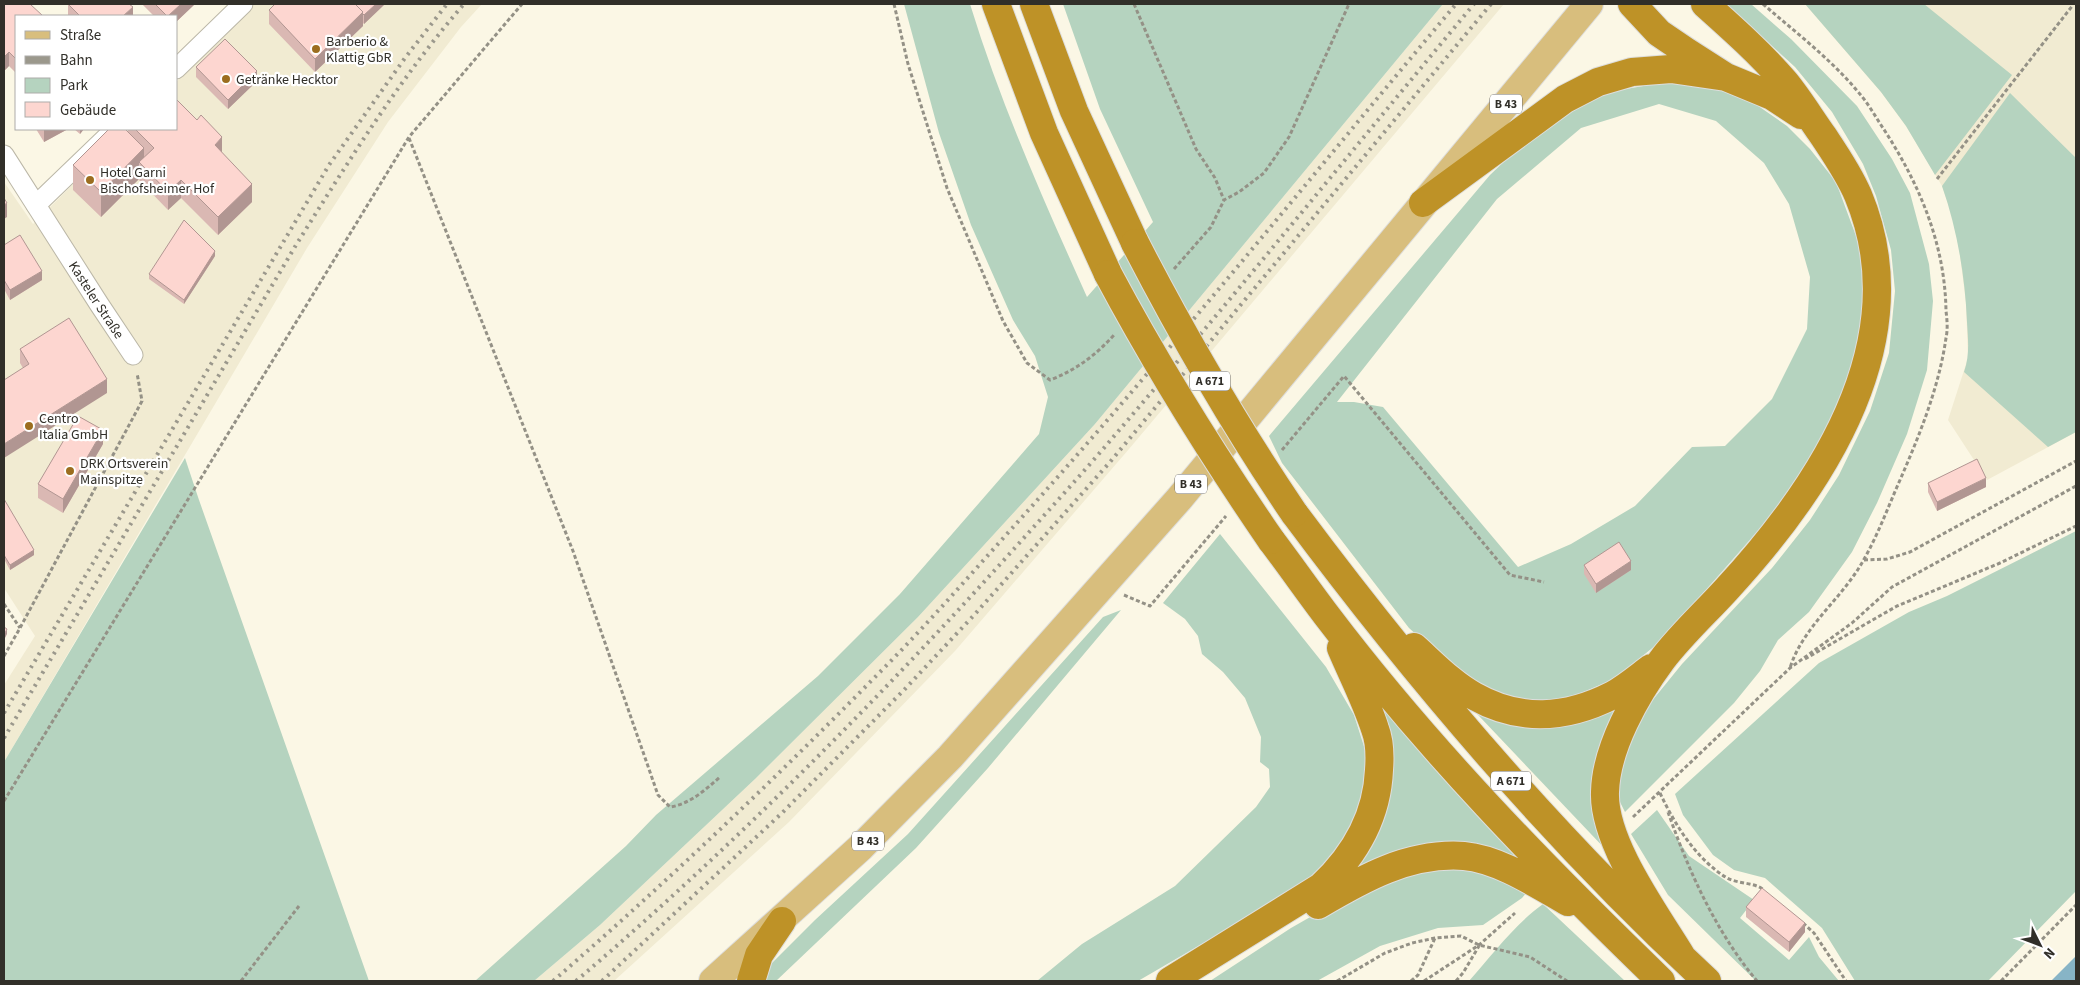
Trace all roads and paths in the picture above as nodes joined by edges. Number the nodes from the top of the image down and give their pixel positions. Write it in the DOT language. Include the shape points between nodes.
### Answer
graph roads {
  1 [pos="243,4"];
  2 [pos="522,4"];
  3 [pos="894,4"];
  4 [pos="996,4"];
  5 [pos="1034,4"];
  6 [pos="1134,4"];
  7 [pos="1349,4"];
  8 [pos="1589,4"];
  9 [pos="1632,4"];
  10 [pos="1705,4"];
  11 [pos="2073,5"];
  12 [pos="178,67"];
  13 [pos="1726,77"];
  14 [pos="1815,124"];
  15 [pos="114,130"];
  16 [pos="409,138"];
  17 [pos="4,155"];
  18 [pos="1937,179"];
  19 [pos="1423,204"];
  20 [pos="36,205"];
  21 [pos="134,355"];
  22 [pos="1050,380"];
  23 [pos="1282,450"];
  24 [pos="2076,462"];
  25 [pos="2076,486"];
  26 [pos="1232,510"];
  27 [pos="2076,526"];
  28 [pos="1544,582"];
  29 [pos="1103,585"];
  30 [pos="1353,592"];
  31 [pos="4,604"];
  32 [pos="1327,616"];
  33 [pos="20,628"];
  34 [pos="4,656"];
  35 [pos="1662,660"];
  36 [pos="1790,668"];
  37 [pos="720,777"];
  38 [pos="1660,793"];
  39 [pos="4,801"];
  40 [pos="1666,806"];
  41 [pos="1631,819"];
  42 [pos="1769,894"];
  43 [pos="2076,905"];
  44 [pos="299,906"];
  45 [pos="1515,913"];
  46 [pos="1595,916"];
  47 [pos="1799,920"];
  48 [pos="782,921"];
  49 [pos="1434,938"];
  50 [pos="1479,945"];
  51 [pos="1682,957"];
  52 [pos="241,981"];
  53 [pos="713,981"];
  54 [pos="751,981"];
  55 [pos="1170,981"];
  56 [pos="1198,981"];
  57 [pos="1337,981"];
  58 [pos="1411,981"];
  59 [pos="1424,981"];
  60 [pos="1456,981"];
  61 [pos="1567,981"];
  62 [pos="1662,981"];
  63 [pos="1707,981"];
  64 [pos="1757,981"];
  65 [pos="1846,981"];
  66 [pos="2000,981"];
  1 -- 12 [label="street"];
  2 -- 16 [label="path"];
  3 -- 22 [label="path" via="908,64 947,188 1003,321 1028,363"];
  4 -- 32 [label="highway, A 671, bridge" via="1044,133 1108,274 1137,329 1202,436 1271,540"];
  5 -- 30 [label="highway, A 671, bridge" via="1074,111 1135,243 1194,354 1259,461"];
  6 -- 7 [label="path" via="1196,149 1216,178 1224,200 1264,173 1289,137"];
  8 -- 19 [label="main road, B 43"];
  9 -- 13 [label="highway" via="1658,33"];
  10 -- 14 [label="highway" via="1755,50 1786,84"];
  11 -- 18 [label="path"];
  13 -- 14 [label="highway" via="1772,96"];
  13 -- 19 [label="highway" via="1670,69 1632,72 1598,82 1565,98"];
  14 -- 35 [label="highway" via="1842,163 1858,194 1870,230 1877,312 1870,357 1834,445 1808,487 1772,538"];
  15 -- 20 [label="street"];
  16 -- 37 [label="path" via="573,551 658,795 670,807 682,805"];
  16 -- 39 [label="path"];
  17 -- 20 [label="street, Kasteler Straße"];
  19 -- 29 [label="main road, B 43"];
  20 -- 21 [label="street, Kasteler Straße"];
  21 -- 33 [label="path" via="142,401"];
  23 -- 28 [label="path" via="1344,376 1510,575"];
  24 -- 36 [label="path" via="1910,552 1887,559 1864,560 1840,595 1802,638"];
  25 -- 36 [label="path" via="1892,587 1852,622"];
  26 -- 29 [label="path" via="1150,606"];
  27 -- 36 [label="path" via="2000,563 1897,606"];
  29 -- 48 [label="main road, B 43" via="950,757"];
  30 -- 35 [label="highway" via="1446,676 1473,696 1512,712 1545,716 1578,709 1614,695"];
  30 -- 51 [label="highway, A 671" via="1495,763 1590,866"];
  31 -- 33 [label="path"];
  32 -- 46 [label="highway, A 671" via="1468,784"];
  32 -- 55 [label="highway" via="1376,730 1379,747 1379,781 1362,838 1337,872 1321,887"];
  33 -- 34 [label="path"];
  35 -- 51 [label="highway" via="1628,713 1609,760 1604,793 1609,822 1620,853"];
  36 -- 38 [label="path"];
  38 -- 40 [label="path"];
  38 -- 41 [label="path"];
  40 -- 42 [label="path" via="1685,837 1707,863 1729,879 1762,888"];
  40 -- 64 [label="path" via="1704,900 1742,964"];
  43 -- 66 [label="path"];
  44 -- 52 [label="path"];
  45 -- 50 [label="path"];
  46 -- 56 [label="highway" via="1494,864 1464,856 1425,857 1389,867 1353,885"];
  46 -- 62 [label="highway, A 671"];
  47 -- 65 [label="path" via="1814,933"];
  48 -- 53 [label="main road, B 43"];
  48 -- 54 [label="highway" via="759,955"];
  49 -- 50 [label="path" via="1461,936"];
  49 -- 57 [label="path" via="1385,953"];
  49 -- 58 [label="path" via="1418,975"];
  50 -- 59 [label="path"];
  50 -- 60 [label="path"];
  50 -- 61 [label="path" via="1530,957"];
  51 -- 63 [label="highway, A 671"];
}
